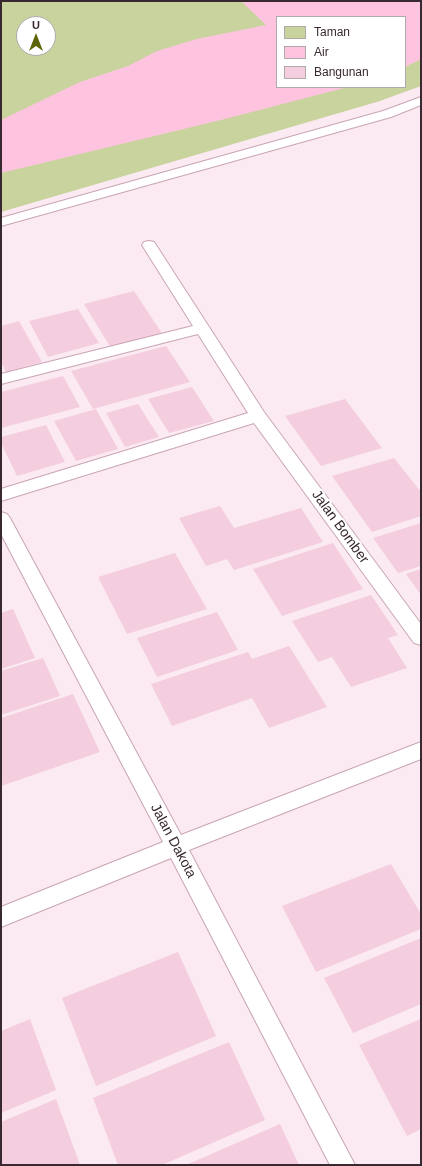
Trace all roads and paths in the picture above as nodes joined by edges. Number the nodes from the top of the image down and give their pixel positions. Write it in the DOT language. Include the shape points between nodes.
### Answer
graph roads {
  1 [pos="421,101"];
  2 [pos="1,222"];
  3 [pos="149,245"];
  4 [pos="201,329"];
  5 [pos="1,379"];
  6 [pos="258,416"];
  7 [pos="1,495"];
  8 [pos="1,518"];
  9 [pos="421,638"];
  10 [pos="421,750"];
  11 [pos="176,846"];
  12 [pos="1,917"];
  13 [pos="343,1165"];
  1 -- 2 [label="lane" via="387,114"];
  3 -- 4 [label="lane, Jalan Bomber"];
  4 -- 5 [label="lane"];
  4 -- 6 [label="lane, Jalan Bomber"];
  6 -- 7 [label="lane"];
  6 -- 9 [label="lane, Jalan Bomber"];
  8 -- 11 [label="lane, Jalan Dakota"];
  10 -- 11 [label="lane"];
  11 -- 12 [label="lane"];
  11 -- 13 [label="lane, Jalan Dakota"];
}
